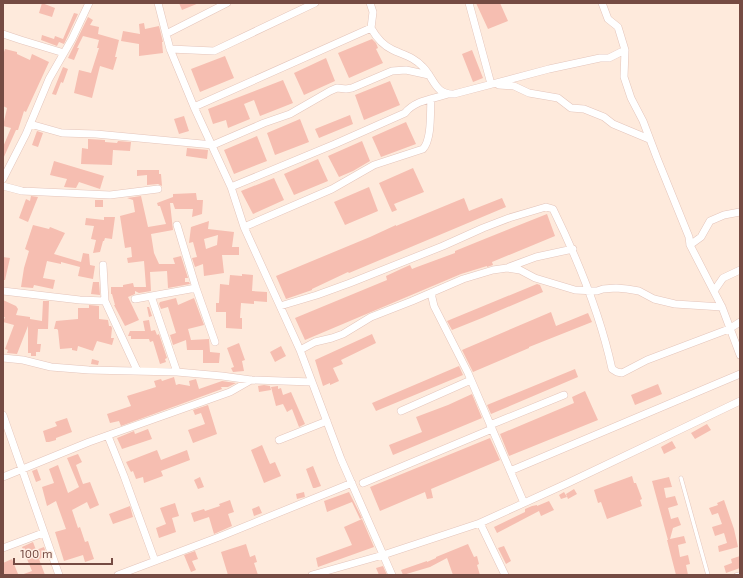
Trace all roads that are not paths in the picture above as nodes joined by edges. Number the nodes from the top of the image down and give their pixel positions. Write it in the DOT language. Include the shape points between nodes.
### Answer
graph roads {
  1 [pos="89,3"];
  2 [pos="158,3"];
  3 [pos="227,3"];
  4 [pos="315,3"];
  5 [pos="370,3"];
  6 [pos="469,3"];
  7 [pos="602,3"];
  8 [pos="371,28"];
  9 [pos="3,34"];
  10 [pos="166,34"];
  11 [pos="170,49"];
  12 [pos="625,50"];
  13 [pos="64,53"];
  14 [pos="429,75"];
  15 [pos="491,84"];
  16 [pos="448,94"];
  17 [pos="431,100"];
  18 [pos="194,107"];
  19 [pos="30,124"];
  20 [pos="649,139"];
  21 [pos="212,145"];
  22 [pos="3,179"];
  23 [pos="3,186"];
  24 [pos="231,187"];
  25 [pos="158,189"];
  26 [pos="740,212"];
  27 [pos="177,225"];
  28 [pos="244,227"];
  29 [pos="690,245"];
  30 [pos="572,249"];
  31 [pos="103,265"];
  32 [pos="507,268"];
  33 [pos="740,270"];
  34 [pos="196,288"];
  35 [pos="589,290"];
  36 [pos="3,291"];
  37 [pos="714,291"];
  38 [pos="431,293"];
  39 [pos="151,296"];
  40 [pos="135,299"];
  41 [pos="105,301"];
  42 [pos="280,306"];
  43 [pos="722,307"];
  44 [pos="740,322"];
  45 [pos="731,328"];
  46 [pos="216,342"];
  47 [pos="300,350"];
  48 [pos="740,355"];
  49 [pos="3,358"];
  50 [pos="137,370"];
  51 [pos="177,372"];
  52 [pos="740,374"];
  53 [pos="251,380"];
  54 [pos="471,380"];
  55 [pos="312,382"];
  56 [pos="564,395"];
  57 [pos="740,401"];
  58 [pos="401,411"];
  59 [pos="3,415"];
  60 [pos="327,421"];
  61 [pos="491,427"];
  62 [pos="108,436"];
  63 [pos="279,440"];
  64 [pos="22,469"];
  65 [pos="510,471"];
  66 [pos="3,477"];
  67 [pos="681,478"];
  68 [pos="352,483"];
  69 [pos="363,483"];
  70 [pos="524,503"];
  71 [pos="480,523"];
  72 [pos="43,533"];
  73 [pos="3,548"];
  74 [pos="383,556"];
  75 [pos="155,560"];
  76 [pos="740,574"];
  77 [pos="59,575"];
  78 [pos="118,575"];
  79 [pos="312,575"];
  80 [pos="392,575"];
  81 [pos="505,575"];
  82 [pos="708,575"];
  83 [pos="736,575"];
  1 -- 13 [label="street"];
  2 -- 10 [label="street"];
  3 -- 10 [label="street"];
  4 -- 11 [label="street" via="214,51"];
  5 -- 8 [label="street" via="373,12"];
  6 -- 15 [label="street"];
  7 -- 12 [label="street" via="608,19 618,27"];
  8 -- 14 [label="street" via="386,46 413,58"];
  8 -- 18 [label="street"];
  9 -- 13 [label="street"];
  10 -- 11 [label="street"];
  11 -- 18 [label="street"];
  12 -- 15 [label="street" via="609,58"];
  12 -- 20 [label="street" via="624,77 630,98 643,121"];
  13 -- 19 [label="street" via="49,79"];
  14 -- 16 [label="street" via="438,89"];
  14 -- 21 [label="street" via="406,70 392,71 352,88 337,88 290,114"];
  15 -- 16 [label="street"];
  15 -- 20 [label="street" via="514,86 529,93 558,98 571,108 584,109"];
  16 -- 17 [label="street"];
  17 -- 24 [label="street" via="416,104 405,113"];
  17 -- 28 [label="street" via="428,139 423,149 374,164 332,189"];
  18 -- 21 [label="street"];
  19 -- 21 [label="street" via="62,133"];
  19 -- 22 [label="street"];
  20 -- 29 [label="street"];
  21 -- 24 [label="street"];
  23 -- 25 [label="street" via="22,191 110,195"];
  24 -- 28 [label="street"];
  26 -- 29 [label="street" via="710,221 701,237"];
  27 -- 34 [label="street"];
  28 -- 42 [label="street"];
  29 -- 37 [label="street"];
  30 -- 32 [label="street" via="536,257"];
  30 -- 35 [label="street"];
  30 -- 42 [label="street" via="553,209 546,207 509,218 317,295"];
  31 -- 41 [label="street"];
  32 -- 35 [label="street" via="520,270 535,278 573,289"];
  32 -- 38 [label="street" via="463,279"];
  33 -- 37 [label="street" via="723,278"];
  34 -- 39 [label="street"];
  34 -- 46 [label="street"];
  35 -- 43 [label="street" via="627,289 675,304"];
  35 -- 45 [label="street" via="612,369 617,372 622,373 647,360"];
  36 -- 41 [label="street"];
  37 -- 43 [label="street"];
  38 -- 47 [label="street" via="371,317 343,334 315,342"];
  38 -- 54 [label="street" via="434,306"];
  39 -- 40 [label="street"];
  39 -- 51 [label="street"];
  41 -- 50 [label="street"];
  42 -- 47 [label="street"];
  43 -- 45 [label="street"];
  44 -- 45 [label="street"];
  45 -- 48 [label="street"];
  47 -- 55 [label="street"];
  49 -- 50 [label="street" via="52,367"];
  50 -- 51 [label="street"];
  51 -- 53 [label="street"];
  52 -- 65 [label="street"];
  53 -- 55 [label="street"];
  53 -- 62 [label="street" via="230,392"];
  54 -- 58 [label="street"];
  54 -- 61 [label="street"];
  55 -- 60 [label="street"];
  56 -- 61 [label="street"];
  57 -- 70 [label="street"];
  59 -- 64 [label="street"];
  60 -- 63 [label="street"];
  60 -- 68 [label="street"];
  61 -- 65 [label="street"];
  61 -- 69 [label="street"];
  62 -- 64 [label="street"];
  62 -- 75 [label="street"];
  64 -- 66 [label="street"];
  64 -- 72 [label="street"];
  65 -- 70 [label="street"];
  67 -- 82 [label="lane"];
  68 -- 74 [label="street"];
  68 -- 75 [label="street" via="220,537"];
  70 -- 71 [label="street"];
  71 -- 74 [label="street"];
  71 -- 81 [label="street"];
  72 -- 73 [label="street"];
  72 -- 77 [label="street"];
  74 -- 79 [label="street"];
  74 -- 80 [label="street"];
  75 -- 78 [label="street"];
  76 -- 83 [label="lane"];
}
